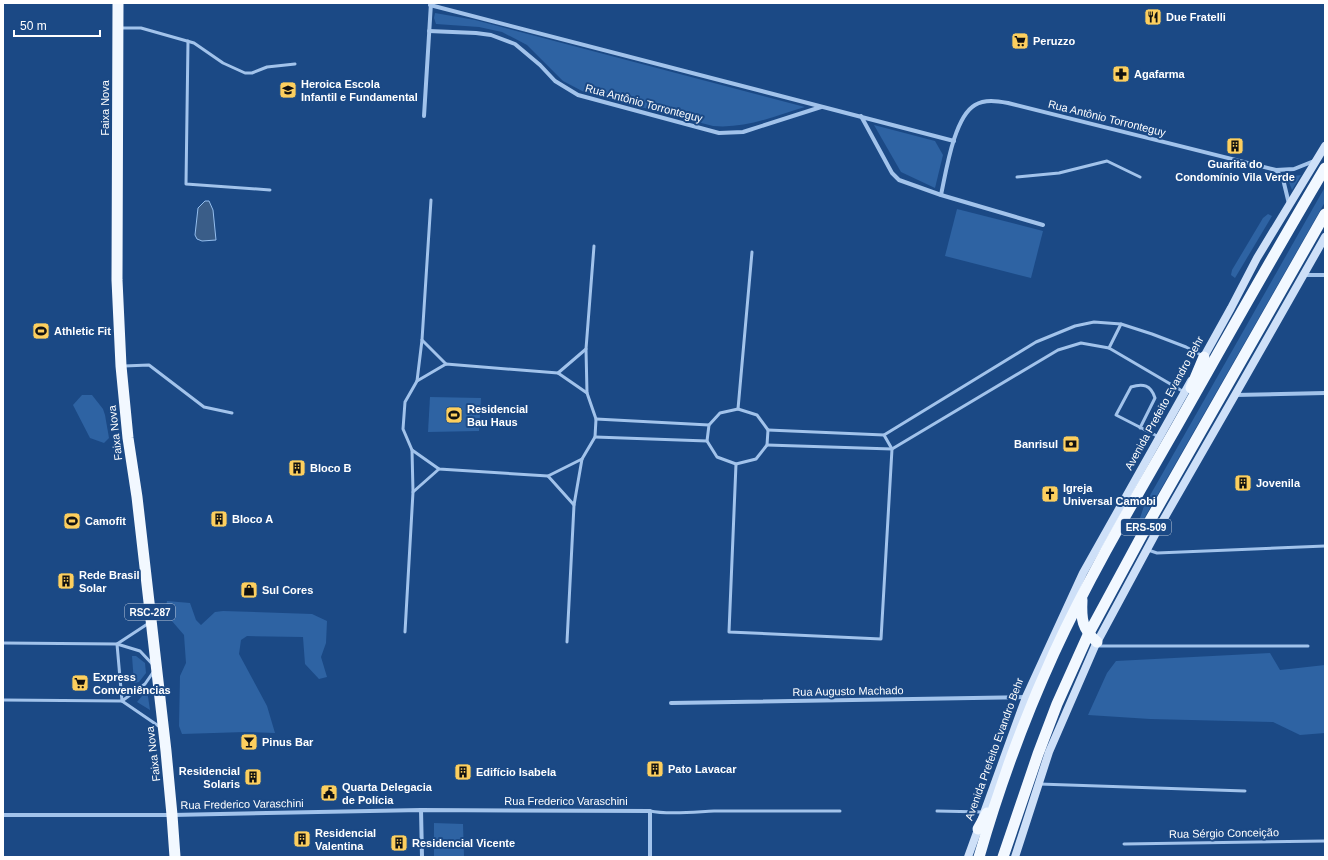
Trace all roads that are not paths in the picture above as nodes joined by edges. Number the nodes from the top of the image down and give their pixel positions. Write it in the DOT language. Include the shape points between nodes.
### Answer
graph roads {
  1 [pos="118,3"];
  2 [pos="430,4"];
  3 [pos="118,28"];
  4 [pos="429,31"];
  5 [pos="188,41"];
  6 [pos="295,64"];
  7 [pos="823,107"];
  8 [pos="424,116"];
  9 [pos="860,116"];
  10 [pos="954,141"];
  11 [pos="1325,146"];
  12 [pos="1318,158"];
  13 [pos="1325,168"];
  14 [pos="1276,170"];
  15 [pos="1018,177"];
  16 [pos="1140,177"];
  17 [pos="270,190"];
  18 [pos="940,195"];
  19 [pos="431,200"];
  20 [pos="1290,204"];
  21 [pos="1325,214"];
  22 [pos="1043,225"];
  23 [pos="1325,236"];
  24 [pos="594,246"];
  25 [pos="752,252"];
  26 [pos="1325,274"];
  27 [pos="1304,275"];
  28 [pos="1121,324"];
  29 [pos="422,340"];
  30 [pos="586,348"];
  31 [pos="1108,348"];
  32 [pos="1204,357"];
  33 [pos="446,364"];
  34 [pos="121,366"];
  35 [pos="558,373"];
  36 [pos="417,381"];
  37 [pos="1184,392"];
  38 [pos="587,393"];
  39 [pos="1325,393"];
  40 [pos="1235,395"];
  41 [pos="738,409"];
  42 [pos="232,413"];
  43 [pos="596,419"];
  44 [pos="709,425"];
  45 [pos="1140,428"];
  46 [pos="768,430"];
  47 [pos="1173,432"];
  48 [pos="884,435"];
  49 [pos="595,437"];
  50 [pos="1159,437"];
  51 [pos="707,441"];
  52 [pos="767,445"];
  53 [pos="892,449"];
  54 [pos="412,450"];
  55 [pos="582,459"];
  56 [pos="736,464"];
  57 [pos="440,469"];
  58 [pos="548,476"];
  59 [pos="413,492"];
  60 [pos="574,505"];
  61 [pos="1325,546"];
  62 [pos="1146,549"];
  63 [pos="1082,596"];
  64 [pos="151,622"];
  65 [pos="406,632"];
  66 [pos="1093,641"];
  67 [pos="567,642"];
  68 [pos="3,643"];
  69 [pos="118,644"];
  70 [pos="1308,646"];
  71 [pos="156,668"];
  72 [pos="1026,697"];
  73 [pos="3,700"];
  74 [pos="122,701"];
  75 [pos="671,702"];
  76 [pos="163,729"];
  77 [pos="1011,760"];
  78 [pos="1038,784"];
  79 [pos="1245,791"];
  80 [pos="422,810"];
  81 [pos="650,811"];
  82 [pos="840,811"];
  83 [pos="937,811"];
  84 [pos="984,812"];
  85 [pos="3,815"];
  86 [pos="172,815"];
  87 [pos="978,829"];
  88 [pos="1325,841"];
  89 [pos="1124,844"];
  90 [pos="175,857"];
  91 [pos="422,857"];
  92 [pos="650,857"];
  93 [pos="968,857"];
  94 [pos="979,857"];
  95 [pos="1003,857"];
  96 [pos="1014,857"];
  1 -- 3 [label="highway, Faixa Nova / RSC-287"];
  2 -- 4 [label="street"];
  2 -- 7 [label="street"];
  3 -- 5 [label="lane" via="141,28"];
  3 -- 34 [label="highway, Faixa Nova / RSC-287" via="117,280"];
  4 -- 7 [label="street, Rua Antônio Torronteguy" via="476,33 497,37 515,44 555,81 578,95 719,133 742,132"];
  4 -- 8 [label="street"];
  5 -- 6 [label="lane" via="223,63 245,73 267,67"];
  5 -- 17 [label="lane" via="186,184"];
  7 -- 9 [label="street"];
  9 -- 10 [label="street"];
  9 -- 18 [label="street" via="892,173 899,180"];
  10 -- 14 [label="street, Rua Antônio Torronteguy" via="969,110 983,101 995,101"];
  10 -- 18 [label="street, Rua Antônio Torronteguy"];
  11 -- 12 [label="main road, Avenida Prefeito Evandro Behr / ERS-509"];
  12 -- 14 [label="street" via="1309,164"];
  12 -- 20 [label="main road, Avenida Prefeito Evandro Behr / ERS-509"];
  13 -- 47 [label="highway, Avenida Prefeito Evandro Behr / ERS-509"];
  14 -- 20 [label="street" via="1284,179"];
  15 -- 16 [label="lane" via="1059,173 1107,161"];
  18 -- 22 [label="street"];
  19 -- 29 [label="lane"];
  20 -- 32 [label="main road, Avenida Prefeito Evandro Behr / ERS-509" via="1257,258"];
  21 -- 66 [label="highway, ERS-509" via="1148,524"];
  23 -- 27 [label="main road, ERS-509"];
  24 -- 30 [label="lane"];
  25 -- 41 [label="lane"];
  26 -- 27 [label="street"];
  27 -- 40 [label="main road, ERS-509"];
  28 -- 31 [label="lane"];
  28 -- 32 [label="lane" via="1166,339"];
  28 -- 48 [label="lane" via="1094,322 1075,326 1036,342"];
  29 -- 33 [label="lane"];
  29 -- 36 [label="lane"];
  30 -- 35 [label="lane"];
  30 -- 38 [label="lane"];
  31 -- 37 [label="lane"];
  31 -- 53 [label="lane" via="1082,343 1058,350"];
  32 -- 37 [label="main road, Avenida Prefeito Evandro Behr / ERS-509"];
  32 -- 47 [label="highway, ERS-509"];
  33 -- 35 [label="lane"];
  33 -- 36 [label="lane"];
  34 -- 42 [label="lane" via="149,365 204,407"];
  34 -- 64 [label="highway, Faixa Nova / RSC-287"];
  35 -- 38 [label="lane"];
  36 -- 54 [label="lane" via="404,402 403,429"];
  37 -- 50 [label="main road, Avenida Prefeito Evandro Behr / ERS-509"];
  38 -- 43 [label="lane"];
  39 -- 40 [label="street"];
  40 -- 62 [label="main road, ERS-509"];
  41 -- 44 [label="lane" via="720,413"];
  41 -- 46 [label="lane" via="757,415"];
  43 -- 44 [label="lane"];
  43 -- 49 [label="lane"];
  44 -- 51 [label="lane"];
  45 -- 45 [label="lane" via="1155,398 1153,391 1139,384 1131,387 1116,415"];
  45 -- 50 [label="lane"];
  46 -- 48 [label="lane"];
  46 -- 52 [label="lane"];
  47 -- 63 [label="highway, Avenida Prefeito Evandro Behr / ERS-509"];
  48 -- 53 [label="lane"];
  49 -- 51 [label="lane"];
  49 -- 55 [label="lane"];
  50 -- 72 [label="main road, Avenida Prefeito Evandro Behr / ERS-509" via="1083,573"];
  51 -- 56 [label="lane" via="717,457"];
  52 -- 53 [label="lane"];
  52 -- 56 [label="lane" via="756,459"];
  53 -- 56 [label="lane" via="881,639 729,632"];
  54 -- 57 [label="lane"];
  54 -- 59 [label="lane"];
  55 -- 58 [label="lane"];
  55 -- 60 [label="lane"];
  57 -- 58 [label="lane"];
  57 -- 59 [label="lane"];
  58 -- 60 [label="lane"];
  59 -- 65 [label="lane"];
  60 -- 67 [label="lane"];
  61 -- 62 [label="lane" via="1157,553"];
  62 -- 66 [label="main road, ERS-509"];
  63 -- 66 [label="highway, ERS-509" via="1082,622"];
  63 -- 77 [label="highway, Avenida Prefeito Evandro Behr / ERS-509" via="1039,686"];
  64 -- 69 [label="lane"];
  64 -- 71 [label="highway, Faixa Nova / RSC-287"];
  66 -- 70 [label="lane"];
  66 -- 78 [label="main road, ERS-509" via="1048,752"];
  66 -- 95 [label="highway, ERS-509" via="1057,704"];
  68 -- 69 [label="lane"];
  69 -- 71 [label="lane" via="140,651"];
  69 -- 74 [label="lane"];
  71 -- 74 [label="lane" via="145,684"];
  71 -- 76 [label="highway, Faixa Nova / RSC-287"];
  72 -- 75 [label="street, Rua Augusto Machado"];
  72 -- 84 [label="main road, Avenida Prefeito Evandro Behr / ERS-509"];
  73 -- 74 [label="lane"];
  74 -- 76 [label="lane"];
  76 -- 86 [label="highway, Faixa Nova / RSC-287"];
  77 -- 87 [label="highway, ERS-509"];
  77 -- 94 [label="highway, Avenida Prefeito Evandro Behr / ERS-509"];
  78 -- 79 [label="lane"];
  78 -- 96 [label="main road, ERS-509"];
  80 -- 81 [label="street, Rua Frederico Varaschini"];
  80 -- 86 [label="street, Rua Frederico Varaschini"];
  80 -- 91 [label="street"];
  81 -- 82 [label="lane"];
  81 -- 92 [label="street"];
  83 -- 84 [label="lane"];
  84 -- 87 [label="main road, Avenida Prefeito Evandro Behr / ERS-509"];
  85 -- 86 [label="street, Rua Frederico Varaschini"];
  86 -- 90 [label="highway, Faixa Nova / RSC-287"];
  87 -- 93 [label="main road, Avenida Prefeito Evandro Behr / ERS-509"];
  88 -- 89 [label="lane, Rua Sérgio Conceição"];
}
